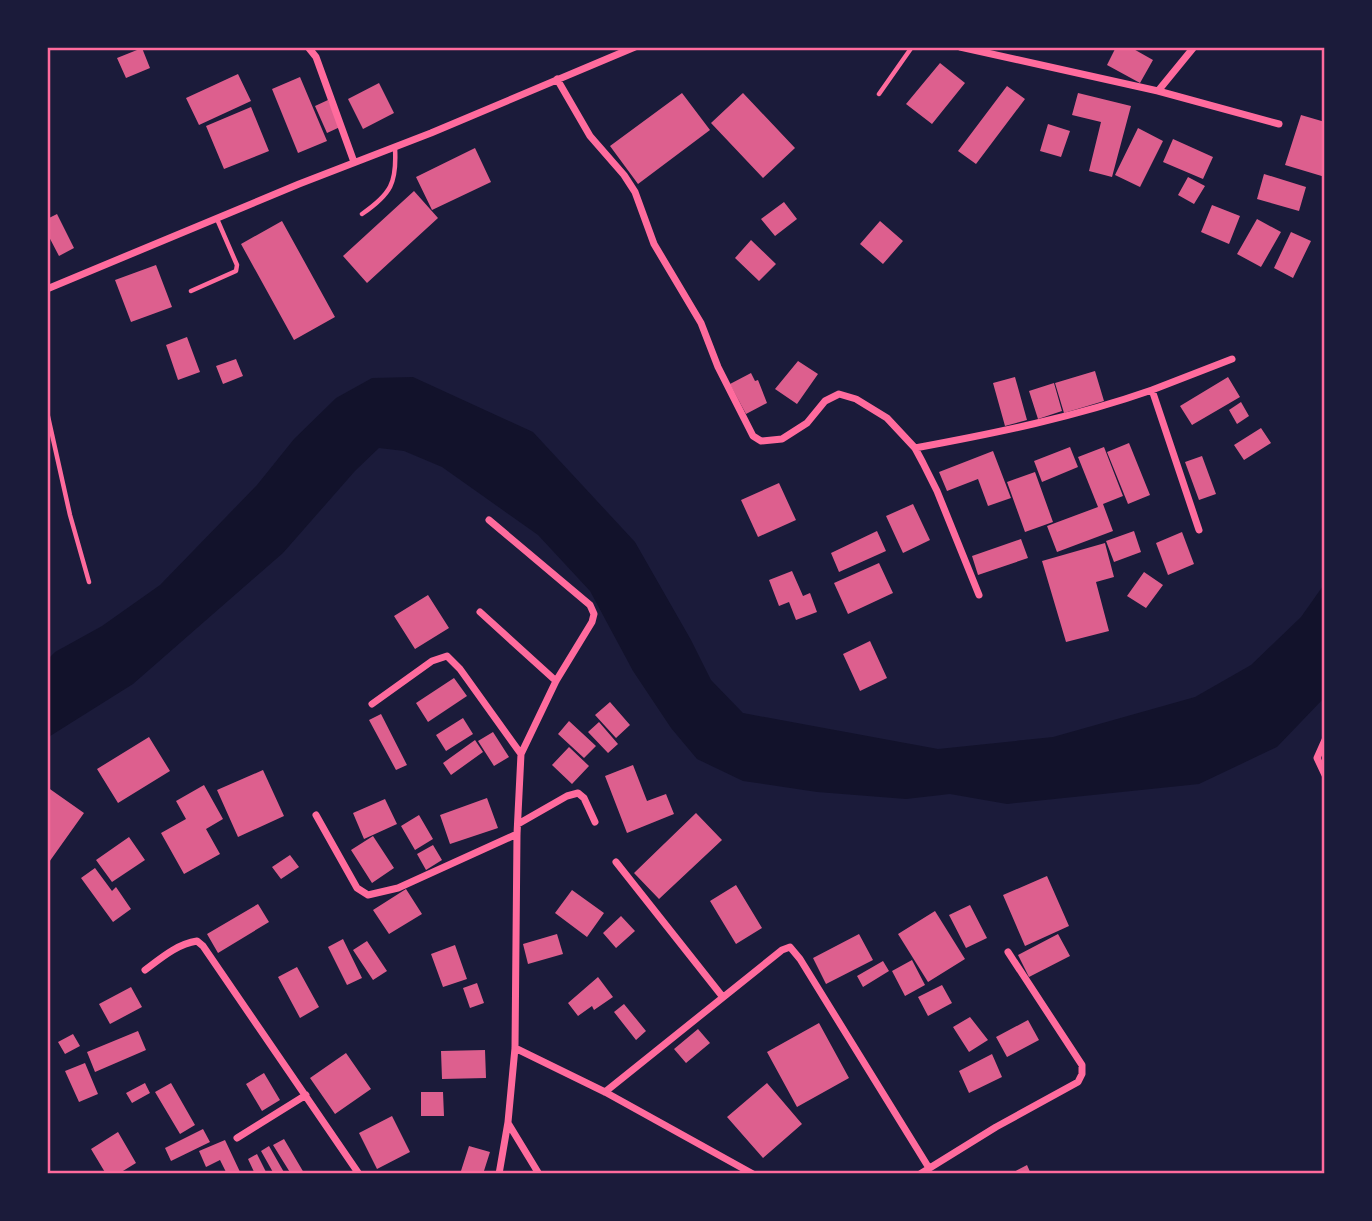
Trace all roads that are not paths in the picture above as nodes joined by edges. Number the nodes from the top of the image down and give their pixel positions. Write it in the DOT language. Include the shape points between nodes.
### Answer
graph roads {
  1 [pos="308,47"];
  2 [pos="635,47"];
  3 [pos="912,47"];
  4 [pos="960,47"];
  5 [pos="1195,47"];
  6 [pos="557,79"];
  7 [pos="1158,90"];
  8 [pos="879,93"];
  9 [pos="1279,124"];
  10 [pos="394,148"];
  11 [pos="354,162"];
  12 [pos="362,214"];
  13 [pos="217,218"];
  14 [pos="47,289"];
  15 [pos="191,291"];
  16 [pos="1232,359"];
  17 [pos="1152,390"];
  18 [pos="47,412"];
  19 [pos="915,448"];
  20 [pos="489,520"];
  21 [pos="1199,530"];
  22 [pos="89,582"];
  23 [pos="979,595"];
  24 [pos="480,612"];
  25 [pos="556,681"];
  26 [pos="372,704"];
  27 [pos="1325,740"];
  28 [pos="521,754"];
  29 [pos="1325,775"];
  30 [pos="316,815"];
  31 [pos="595,822"];
  32 [pos="518,824"];
  33 [pos="517,834"];
  34 [pos="616,862"];
  35 [pos="1007,952"];
  36 [pos="145,970"];
  37 [pos="722,996"];
  38 [pos="515,1048"];
  39 [pos="604,1093"];
  40 [pos="306,1095"];
  41 [pos="508,1122"];
  42 [pos="237,1138"];
  43 [pos="929,1168"];
  44 [pos="359,1174"];
  45 [pos="499,1174"];
  46 [pos="539,1174"];
  47 [pos="753,1174"];
  48 [pos="920,1174"];
  1 -- 11 [label="street" via="316,57"];
  2 -- 6 [label="street"];
  3 -- 8 [label="lane"];
  4 -- 7 [label="street"];
  5 -- 7 [label="street"];
  6 -- 10 [label="street"];
  6 -- 19 [label="street" via="590,136 635,192 654,244 701,323 753,436 761,441 782,439 807,424 824,401 839,394 856,398 887,418"];
  7 -- 9 [label="street"];
  10 -- 11 [label="street"];
  10 -- 12 [label="lane" via="396,171 390,188"];
  11 -- 13 [label="street"];
  13 -- 14 [label="street"];
  13 -- 15 [label="lane" via="236,271"];
  16 -- 17 [label="street"];
  17 -- 19 [label="street" via="1033,425"];
  17 -- 21 [label="street"];
  18 -- 22 [label="lane"];
  19 -- 23 [label="street"];
  20 -- 25 [label="street" via="593,609 592,622"];
  24 -- 25 [label="street"];
  25 -- 28 [label="street"];
  26 -- 28 [label="street" via="422,667 447,656"];
  27 -- 29 [label="street" via="1317,758"];
  28 -- 32 [label="street"];
  30 -- 33 [label="street" via="357,888 368,895 398,888"];
  31 -- 32 [label="street" via="578,793"];
  32 -- 33 [label="street"];
  33 -- 38 [label="street"];
  34 -- 37 [label="street"];
  35 -- 43 [label="street" via="1082,1065 1082,1074 1078,1082"];
  36 -- 40 [label="street" via="177,947 197,941 212,956"];
  37 -- 39 [label="street"];
  37 -- 43 [label="street" via="790,947"];
  38 -- 39 [label="street"];
  38 -- 41 [label="street"];
  39 -- 47 [label="street"];
  40 -- 42 [label="street"];
  40 -- 44 [label="street"];
  41 -- 45 [label="street"];
  41 -- 46 [label="street"];
  43 -- 48 [label="street"];
}
